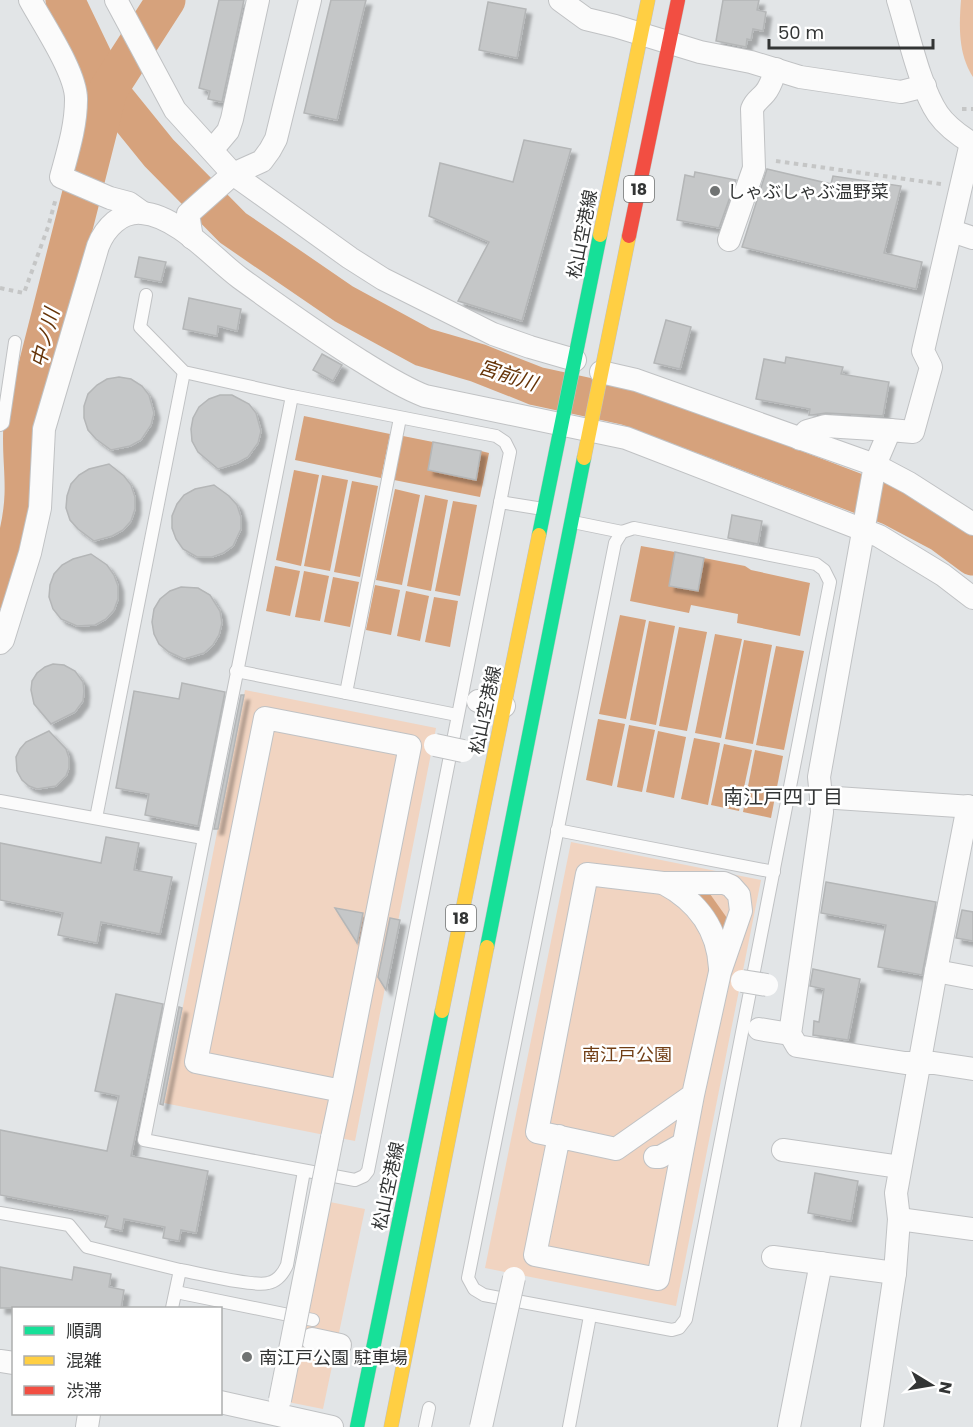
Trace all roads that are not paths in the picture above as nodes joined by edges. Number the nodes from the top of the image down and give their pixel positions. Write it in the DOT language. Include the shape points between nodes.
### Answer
graph roads {
  1 [pos="30,0"];
  2 [pos="116,0"];
  3 [pos="258,0"];
  4 [pos="310,0"];
  5 [pos="648,0"];
  6 [pos="678,0"];
  7 [pos="898,0"];
  8 [pos="563,1"];
  9 [pos="641,34"];
  10 [pos="669,43"];
  11 [pos="776,69"];
  12 [pos="924,86"];
  13 [pos="972,143"];
  14 [pos="212,150"];
  15 [pos="233,174"];
  16 [pos="143,213"];
  17 [pos="962,234"];
  18 [pos="192,238"];
  19 [pos="729,240"];
  20 [pos="146,294"];
  21 [pos="15,342"];
  22 [pos="574,364"];
  23 [pos="184,372"];
  24 [pos="600,375"];
  25 [pos="292,396"];
  26 [pos="563,417"];
  27 [pos="400,418"];
  28 [pos="592,424"];
  29 [pos="0,426"];
  30 [pos="890,430"];
  31 [pos="800,439"];
  32 [pos="874,469"];
  33 [pos="500,502"];
  34 [pos="544,510"];
  35 [pos="572,521"];
  36 [pos="864,522"];
  37 [pos="973,524"];
  38 [pos="622,532"];
  39 [pos="973,598"];
  40 [pos="0,643"];
  41 [pos="236,671"];
  42 [pos="346,693"];
  43 [pos="480,702"];
  44 [pos="504,706"];
  45 [pos="457,715"];
  46 [pos="410,746"];
  47 [pos="463,751"];
  48 [pos="820,797"];
  49 [pos="0,801"];
  50 [pos="971,807"];
  51 [pos="96,818"];
  52 [pos="557,830"];
  53 [pos="203,838"];
  54 [pos="774,872"];
  55 [pos="663,883"];
  56 [pos="936,971"];
  57 [pos="720,974"];
  58 [pos="973,978"];
  59 [pos="767,985"];
  60 [pos="759,1029"];
  61 [pos="790,1034"];
  62 [pos="920,1063"];
  63 [pos="973,1070"];
  64 [pos="342,1091"];
  65 [pos="693,1095"];
  66 [pos="559,1136"];
  67 [pos="683,1144"];
  68 [pos="783,1150"];
  69 [pos="900,1167"];
  70 [pos="304,1171"];
  71 [pos="676,1181"];
  72 [pos="0,1213"];
  73 [pos="899,1219"];
  74 [pos="973,1229"];
  75 [pos="535,1255"];
  76 [pos="773,1257"];
  77 [pos="821,1263"];
  78 [pos="180,1270"];
  79 [pos="895,1273"];
  80 [pos="176,1292"];
  81 [pos="172,1307"];
  82 [pos="590,1316"];
  83 [pos="303,1333"];
  84 [pos="340,1345"];
  85 [pos="222,1402"];
  86 [pos="278,1407"];
  87 [pos="429,1408"];
  88 [pos="332,1427"];
  89 [pos="357,1427"];
  90 [pos="391,1427"];
  91 [pos="425,1427"];
  92 [pos="481,1427"];
  93 [pos="569,1427"];
  94 [pos="789,1427"];
  95 [pos="872,1427"];
  1 -- 16 [label="street" via="71,76 77,98 71,181 129,203"];
  2 -- 14 [label="street" via="175,110"];
  3 -- 14 [label="street" via="232,119 228,131"];
  4 -- 15 [label="street" via="276,139 262,161"];
  5 -- 9 [label="main road, 松山空港線 / 18"];
  6 -- 10 [label="main road, 18"];
  7 -- 12 [label="street"];
  8 -- 9 [label="street" via="586,19"];
  9 -- 10 [label="street"];
  9 -- 22 [label="main road, 松山空港線 / 18"];
  10 -- 11 [label="street"];
  10 -- 24 [label="main road, 18"];
  11 -- 12 [label="street" via="800,77 881,90 901,92"];
  11 -- 19 [label="street" via="771,84 752,109 755,159 750,185"];
  12 -- 13 [label="street" via="938,114"];
  13 -- 17 [label="street" via="962,187"];
  14 -- 15 [label="street"];
  15 -- 18 [label="street" via="188,214"];
  15 -- 22 [label="street" via="383,279 493,334"];
  16 -- 18 [label="street" via="171,223"];
  16 -- 40 [label="street" via="115,222 98,246 44,429 39,508 30,553"];
  17 -- 30 [label="street" via="923,351 931,367 913,432"];
  18 -- 26 [label="street" via="310,329 403,387 425,396"];
  20 -- 23 [label="lane" via="140,327"];
  21 -- 29 [label="lane"];
  22 -- 26 [label="main road, 松山空港線 / 18"];
  23 -- 25 [label="lane"];
  23 -- 51 [label="lane"];
  24 -- 28 [label="main road, 18"];
  24 -- 31 [label="street" via="636,380"];
  25 -- 27 [label="lane"];
  25 -- 41 [label="lane"];
  26 -- 28 [label="street"];
  26 -- 34 [label="main road, 松山空港線 / 18"];
  27 -- 33 [label="lane" via="503,440 510,455"];
  27 -- 42 [label="lane"];
  28 -- 35 [label="main road, 18"];
  28 -- 36 [label="street"];
  30 -- 31 [label="street" via="825,426 807,431"];
  30 -- 32 [label="street"];
  31 -- 32 [label="street"];
  32 -- 36 [label="street"];
  32 -- 37 [label="street" via="909,483"];
  33 -- 34 [label="lane"];
  33 -- 45 [label="lane"];
  34 -- 44 [label="main road, 松山空港線 / 18"];
  35 -- 38 [label="lane"];
  35 -- 90 [label="main road, 18"];
  36 -- 39 [label="street"];
  36 -- 48 [label="street" via="819,777"];
  38 -- 52 [label="lane" via="615,543"];
  38 -- 54 [label="lane" via="637,528 805,562 819,566 828,575 830,588"];
  41 -- 42 [label="lane"];
  41 -- 53 [label="lane"];
  42 -- 45 [label="lane"];
  43 -- 44 [label="street"];
  44 -- 89 [label="main road, 松山空港線 / 18"];
  45 -- 70 [label="lane" via="368,1171 353,1180"];
  46 -- 47 [label="street, bridge" via="435,745"];
  46 -- 64 [label="street"];
  46 -- 64 [label="street" via="265,718 196,1062"];
  48 -- 50 [label="street"];
  48 -- 61 [label="street" via="822,812"];
  49 -- 51 [label="lane"];
  50 -- 56 [label="street"];
  51 -- 53 [label="lane"];
  52 -- 54 [label="lane"];
  52 -- 82 [label="lane" via="468,1278 474,1289 484,1295"];
  53 -- 70 [label="lane" via="144,1140"];
  54 -- 82 [label="lane" via="686,1321 670,1330"];
  55 -- 57 [label="street" via="690,900 709,926 719,956"];
  55 -- 57 [label="street" via="720,883 737,891 741,912"];
  55 -- 66 [label="street" via="587,874 537,1132"];
  56 -- 58 [label="street"];
  56 -- 62 [label="street"];
  57 -- 59 [label="street, bridge"];
  57 -- 65 [label="street"];
  60 -- 61 [label="street"];
  61 -- 62 [label="street" via="797,1046"];
  62 -- 63 [label="street"];
  62 -- 69 [label="street"];
  64 -- 83 [label="street, bridge"];
  65 -- 66 [label="street" via="623,1151"];
  65 -- 67 [label="street"];
  66 -- 75 [label="street"];
  67 -- 71 [label="street"];
  67 -- 71 [label="street" via="657,1157"];
  68 -- 69 [label="street"];
  69 -- 73 [label="street" via="896,1193"];
  70 -- 78 [label="lane" via="287,1265 280,1276 260,1284"];
  71 -- 75 [label="street" via="658,1280"];
  72 -- 78 [label="lane" via="69,1225 87,1247"];
  73 -- 74 [label="street"];
  73 -- 79 [label="street"];
  75 -- 92 [label="street, bridge" via="514,1278 485,1375"];
  76 -- 77 [label="street"];
  77 -- 79 [label="street"];
  77 -- 94 [label="street"];
  78 -- 80 [label="lane"];
  79 -- 95 [label="street"];
  80 -- 81 [label="lane"];
  80 -- 83 [label="lane"];
  82 -- 93 [label="lane"];
  83 -- 84 [label="street"];
  83 -- 86 [label="street, bridge"];
  85 -- 86 [label="street"];
  86 -- 88 [label="street"];
  87 -- 91 [label="lane"];
}
